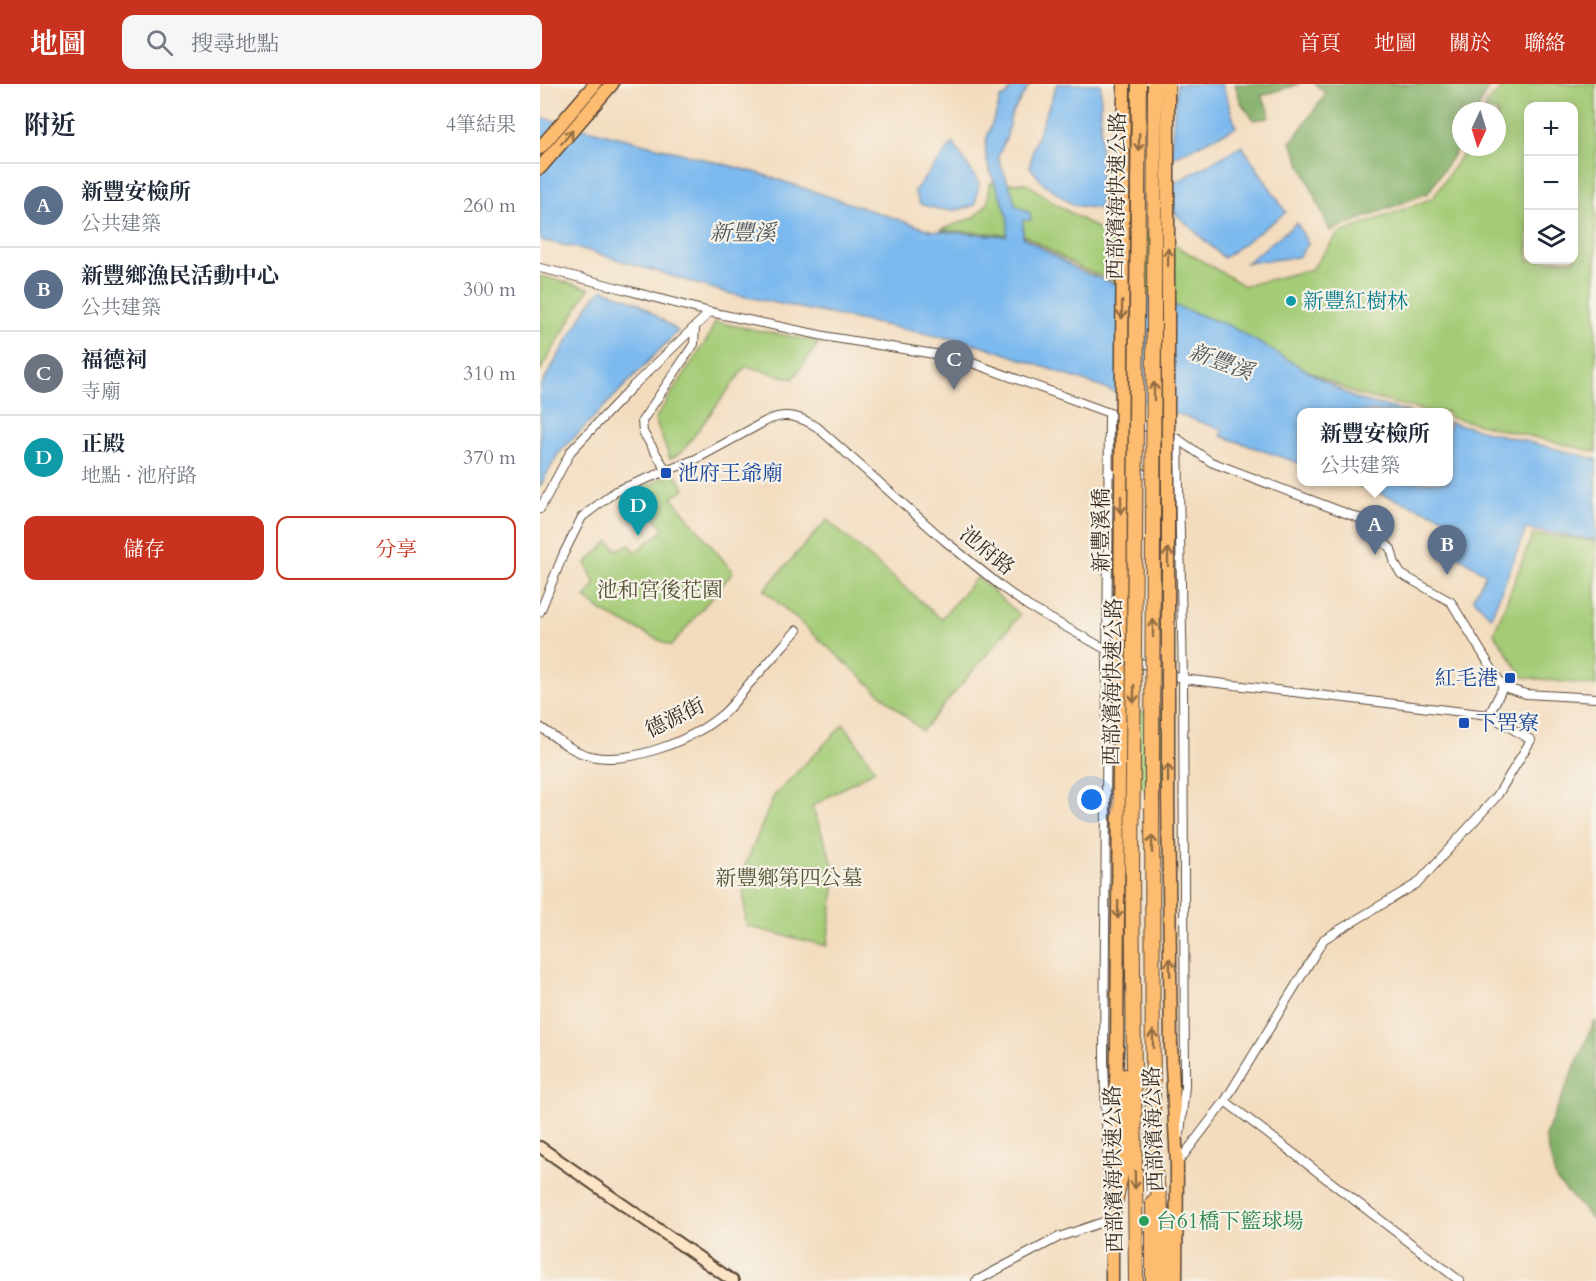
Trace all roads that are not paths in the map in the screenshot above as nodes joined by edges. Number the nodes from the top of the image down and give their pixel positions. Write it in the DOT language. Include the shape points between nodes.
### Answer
graph roads {
  1 [pos="595,84"];
  2 [pos="612,84"];
  3 [pos="1124,84"];
  4 [pos="1139,84"];
  5 [pos="1155,84"];
  6 [pos="1168,84"];
  7 [pos="587,102"];
  8 [pos="540,148"];
  9 [pos="540,168"];
  10 [pos="540,268"];
  11 [pos="710,312"];
  12 [pos="695,328"];
  13 [pos="1109,413"];
  14 [pos="1178,439"];
  15 [pos="666,470"];
  16 [pos="1108,473"];
  17 [pos="1178,474"];
  18 [pos="540,509"];
  19 [pos="540,612"];
  20 [pos="797,630"];
  21 [pos="1107,650"];
  22 [pos="1183,679"];
  23 [pos="1503,687"];
  24 [pos="1596,698"];
  25 [pos="1489,715"];
  26 [pos="540,727"];
  27 [pos="1132,870"];
  28 [pos="1117,1048"];
  29 [pos="1225,1101"];
  30 [pos="540,1147"];
  31 [pos="1153,1160"];
  32 [pos="1177,1165"];
  33 [pos="1112,1219"];
  34 [pos="733,1281"];
  35 [pos="977,1281"];
  36 [pos="1112,1281"];
  37 [pos="1136,1281"];
  38 [pos="1153,1281"];
  39 [pos="1165,1281"];
  40 [pos="1176,1281"];
  41 [pos="1460,1281"];
  1 -- 7 [label="main road"];
  2 -- 7 [label="main road"];
  3 -- 28 [label="main road, 新豐溪橋, one-way, bridge"];
  4 -- 27 [label="highway, 西部濱海快速公路, one-way, bridge"];
  31 -- 5 [label="highway, 西部濱海快速公路, one-way, bridge"];
  32 -- 6 [label="main road, 西部濱海公路, one-way, bridge" via="1171,1047 1168,796"];
  7 -- 8 [label="main road"];
  9 -- 7 [label="main road, one-way"];
  10 -- 11 [label="street"];
  11 -- 12 [label="street"];
  11 -- 13 [label="street" via="959,358"];
  12 -- 15 [label="street" via="694,344 642,421 643,432"];
  12 -- 18 [label="street" via="571,451"];
  13 -- 14 [label="street"];
  13 -- 16 [label="street"];
  14 -- 17 [label="street"];
  14 -- 23 [label="street" via="1211,462 1361,519 1391,549 1401,574 1451,602"];
  15 -- 19 [label="street, 池府路" via="616,491 582,517"];
  15 -- 21 [label="street, 池府路" via="696,459 775,417 803,418 1003,588"];
  16 -- 17 [label="street"];
  16 -- 21 [label="street"];
  17 -- 22 [label="street"];
  20 -- 26 [label="street, 德源街" via="724,713 668,745 637,756 604,759 571,749"];
  21 -- 22 [label="street, 池府路"];
  21 -- 33 [label="street" via="1104,1060"];
  22 -- 25 [label="street, 池府路"];
  22 -- 32 [label="street" via="1185,1086"];
  23 -- 24 [label="street" via="1526,694"];
  23 -- 25 [label="street"];
  25 -- 29 [label="street" via="1531,740 1497,796 1419,884 1324,939"];
  27 -- 33 [label="highway" via="1124,1160"];
  27 -- 37 [label="highway, 西部濱海快速公路, one-way"];
  28 -- 33 [label="main road, 西部濱海公路"];
  29 -- 32 [label="street"];
  29 -- 41 [label="street"];
  30 -- 34 [label="street"];
  31 -- 38 [label="highway, 西部濱海快速公路"];
  31 -- 39 [label="highway" via="1165,1233"];
  32 -- 40 [label="main road, 西部濱海公路"];
  33 -- 35 [label="street" via="1059,1237"];
  33 -- 36 [label="main road, 西部濱海公路"];
}
